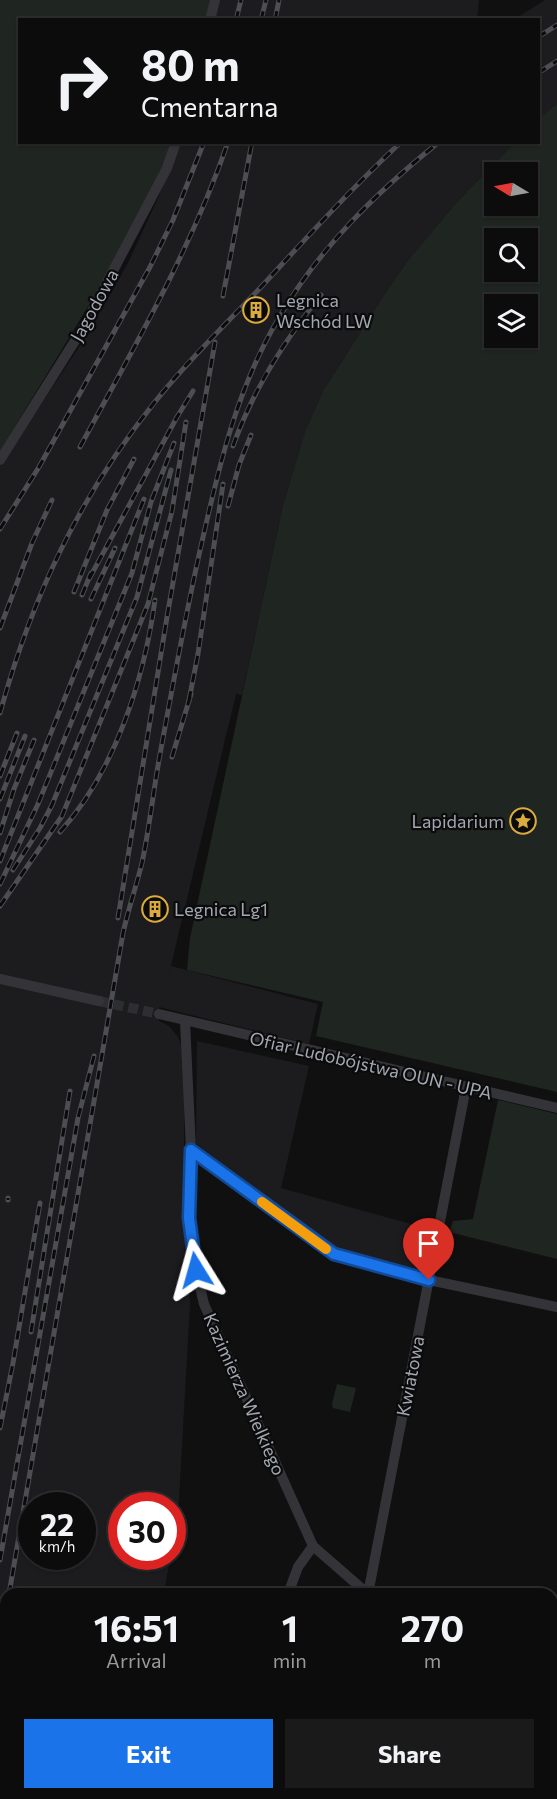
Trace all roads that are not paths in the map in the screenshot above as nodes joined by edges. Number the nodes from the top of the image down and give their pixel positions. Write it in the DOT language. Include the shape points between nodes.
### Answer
graph roads {
  1 [pos="215,0"];
  2 [pos="210,18"];
  3 [pos="175,144"];
  4 [pos="0,460"];
  5 [pos="0,979"];
  6 [pos="99,1001"];
  7 [pos="159,1014"];
  8 [pos="185,1021"];
  9 [pos="466,1087"];
  10 [pos="557,1108"];
  11 [pos="191,1150"];
  12 [pos="429,1280"];
  13 [pos="557,1307"];
  14 [pos="313,1546"];
  15 [pos="290,1588"];
  16 [pos="361,1588"];
  17 [pos="369,1588"];
  1 -- 2 [label="street"];
  3 -- 4 [label="street, Jagodowa" via="167,168 83,328"];
  5 -- 6 [label="street"];
  7 -- 8 [label="street, Ofiar Ludobójstwa OUN - UPA"];
  8 -- 9 [label="street, Ofiar Ludobójstwa OUN - UPA"];
  8 -- 11 [label="street, Kazimierza Wielkiego"];
  9 -- 10 [label="street, Ofiar Ludobójstwa OUN - UPA"];
  9 -- 12 [label="street, Kwiatowa"];
  11 -- 12 [label="street" via="334,1254"];
  11 -- 14 [label="street, Kazimierza Wielkiego" via="189,1218 204,1304"];
  12 -- 13 [label="street"];
  12 -- 17 [label="street, Kwiatowa"];
  14 -- 15 [label="street" via="298,1567"];
  14 -- 16 [label="street, Kazimierza Wielkiego"];
}
